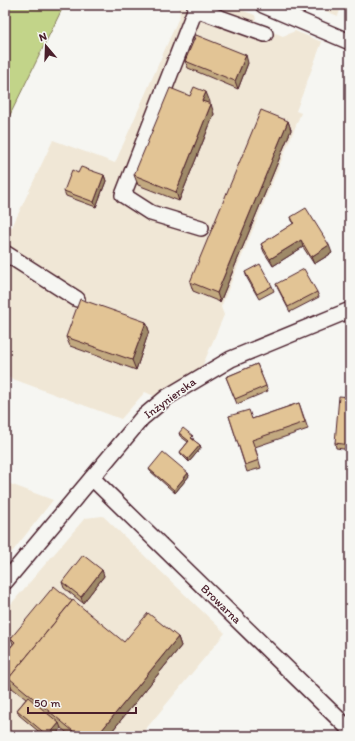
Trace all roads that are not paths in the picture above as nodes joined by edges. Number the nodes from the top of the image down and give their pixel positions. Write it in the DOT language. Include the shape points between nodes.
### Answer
graph roads {
  1 [pos="263,5"];
  2 [pos="196,7"];
  3 [pos="265,34"];
  4 [pos="350,42"];
  5 [pos="201,228"];
  6 [pos="5,253"];
  7 [pos="77,299"];
  8 [pos="350,310"];
  9 [pos="92,478"];
  10 [pos="5,582"];
  11 [pos="350,730"];
  1 -- 4 [label="street"];
  2 -- 3 [label="street"];
  2 -- 5 [label="street" via="123,195 151,213"];
  6 -- 7 [label="street"];
  8 -- 9 [label="street, Inżynierska" via="230,359 191,381 142,418"];
  9 -- 10 [label="street, Inżynierska"];
  9 -- 11 [label="street, Browarna"];
}
